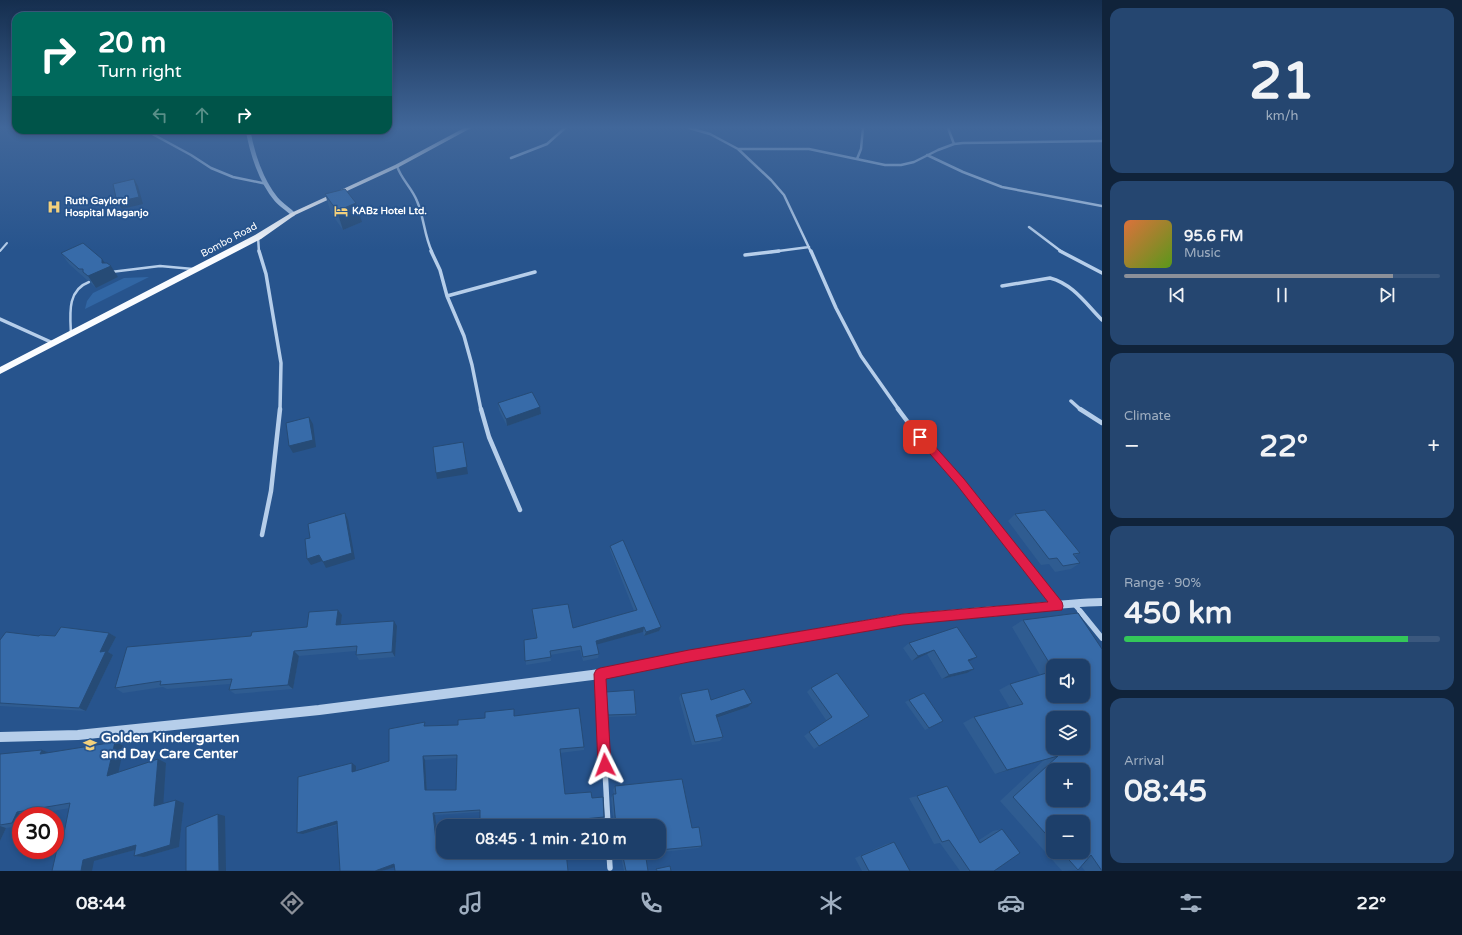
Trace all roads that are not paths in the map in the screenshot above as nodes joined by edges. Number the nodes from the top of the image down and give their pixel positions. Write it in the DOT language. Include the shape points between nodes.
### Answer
graph roads {
  1 [pos="212,169"];
  2 [pos="261,169"];
  3 [pos="391,169"];
  4 [pos="398,169"];
  5 [pos="759,169"];
  6 [pos="956,169"];
  7 [pos="267,184"];
  8 [pos="1102,206"];
  9 [pos="293,214"];
  10 [pos="1029,227"];
  11 [pos="258,237"];
  12 [pos="7,243"];
  13 [pos="809,247"];
  14 [pos="0,251"];
  15 [pos="745,255"];
  16 [pos="195,270"];
  17 [pos="112,272"];
  18 [pos="535,272"];
  19 [pos="1102,273"];
  20 [pos="89,282"];
  21 [pos="1002,286"];
  22 [pos="447,296"];
  23 [pos="0,319"];
  24 [pos="1102,320"];
  25 [pos="71,334"];
  26 [pos="53,343"];
  27 [pos="0,371"];
  28 [pos="1071,400"];
  29 [pos="1102,423"];
  30 [pos="520,510"];
  31 [pos="262,535"];
  32 [pos="1102,602"];
  33 [pos="1072,603"];
  34 [pos="1058,606"];
  35 [pos="1102,638"];
  36 [pos="600,674"];
  37 [pos="0,737"];
  38 [pos="608,819"];
  39 [pos="609,859"];
  40 [pos="610,868"];
  1 -- 7 [label="street" via="233,177"];
  2 -- 7 [label="street"];
  3 -- 9 [label="main road, Bombo Road"];
  4 -- 22 [label="street" via="418,202 426,239 440,270"];
  5 -- 13 [label="street" via="784,195"];
  6 -- 8 [label="street" via="1002,187"];
  7 -- 9 [label="street" via="278,201"];
  9 -- 11 [label="main road, Bombo Road"];
  10 -- 19 [label="street" via="1050,245"];
  11 -- 16 [label="main road, Bombo Road"];
  11 -- 31 [label="street" via="281,363 276,452"];
  12 -- 14 [label="lane"];
  13 -- 15 [label="street"];
  13 -- 34 [label="street" via="861,356 910,425 961,482"];
  16 -- 17 [label="lane" via="160,266"];
  16 -- 25 [label="main road, Bombo Road"];
  18 -- 22 [label="street"];
  20 -- 25 [label="lane" via="78,288 74,298 70,310"];
  21 -- 24 [label="street" via="1056,279 1068,286"];
  22 -- 30 [label="street" via="464,336 489,437"];
  23 -- 26 [label="street"];
  25 -- 26 [label="main road, Bombo Road"];
  26 -- 27 [label="main road, Bombo Road"];
  28 -- 29 [label="street" via="1082,411"];
  32 -- 33 [label="street"];
  33 -- 34 [label="street"];
  33 -- 35 [label="street"];
  34 -- 36 [label="street" via="903,619"];
  36 -- 37 [label="street" via="319,710 78,735"];
  36 -- 38 [label="street"];
  39 -- 40 [label="street"];
}
